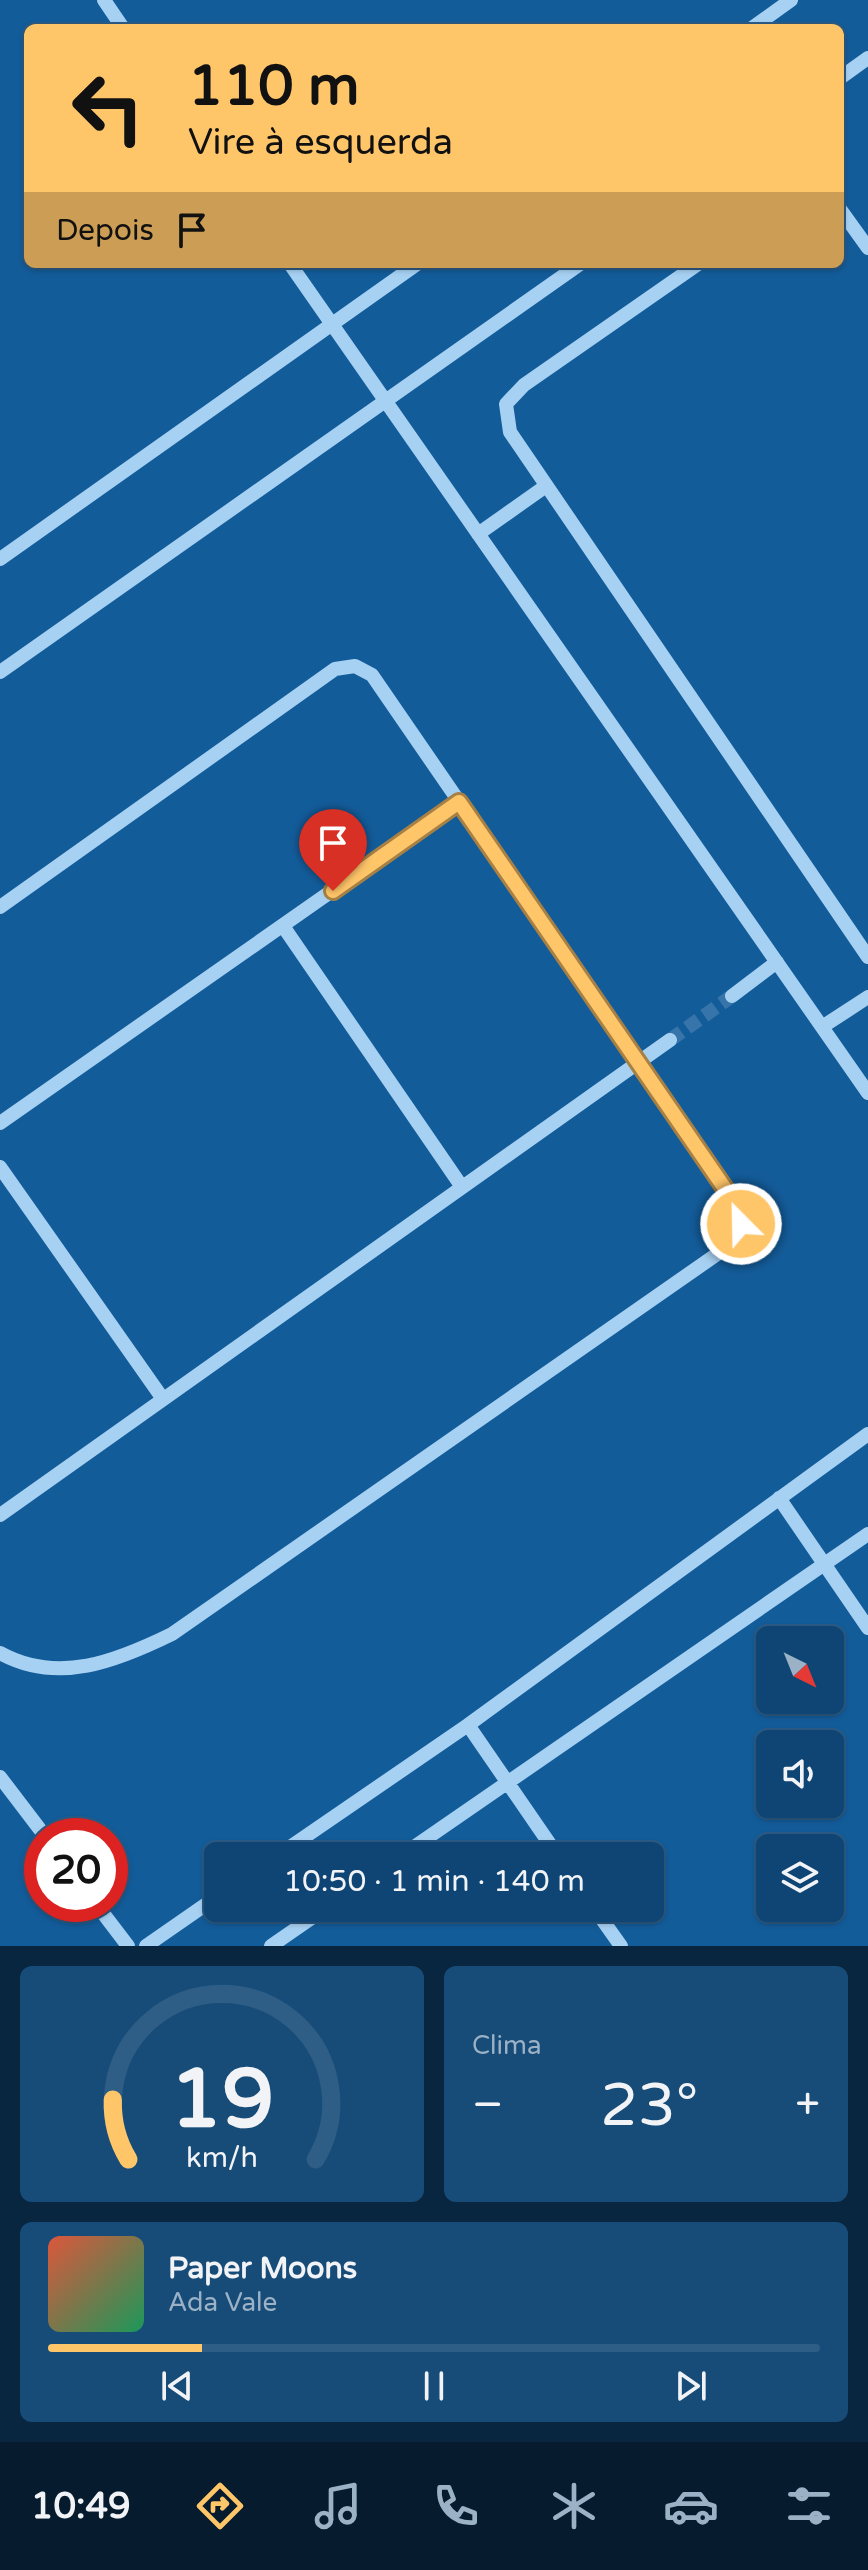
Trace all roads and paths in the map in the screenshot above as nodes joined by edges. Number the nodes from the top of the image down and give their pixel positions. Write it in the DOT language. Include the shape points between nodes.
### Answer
graph roads {
  1 [pos="104,0"];
  2 [pos="791,0"];
  3 [pos="120,24"];
  4 [pos="758,24"];
  5 [pos="868,58"];
  6 [pos="844,75"];
  7 [pos="844,215"];
  8 [pos="868,248"];
  9 [pos="293,268"];
  10 [pos="411,268"];
  11 [pos="574,268"];
  12 [pos="692,268"];
  13 [pos="332,323"];
  14 [pos="387,403"];
  15 [pos="546,486"];
  16 [pos="478,534"];
  17 [pos="0,559"];
  18 [pos="0,672"];
  19 [pos="459,802"];
  20 [pos="0,907"];
  21 [pos="283,926"];
  22 [pos="868,957"];
  23 [pos="777,962"];
  24 [pos="732,996"];
  25 [pos="868,997"];
  26 [pos="822,1027"];
  27 [pos="670,1040"];
  28 [pos="638,1062"];
  29 [pos="868,1093"];
  30 [pos="0,1123"];
  31 [pos="0,1167"];
  32 [pos="462,1187"];
  33 [pos="163,1399"];
  34 [pos="868,1434"];
  35 [pos="779,1498"];
  36 [pos="0,1515"];
  37 [pos="868,1534"];
  38 [pos="824,1564"];
  39 [pos="868,1628"];
  40 [pos="0,1653"];
  41 [pos="468,1725"];
  42 [pos="0,1777"];
  43 [pos="507,1782"];
  44 [pos="31,1818"];
  45 [pos="297,1842"];
  46 [pos="421,1842"];
  47 [pos="548,1842"];
  48 [pos="204,1906"];
  49 [pos="110,1922"];
  50 [pos="306,1922"];
  51 [pos="604,1922"];
  52 [pos="128,1946"];
  53 [pos="146,1946"];
  54 [pos="271,1946"];
  55 [pos="621,1946"];
  1 -- 3 [label="lane"];
  2 -- 4 [label="lane"];
  5 -- 6 [label="lane"];
  7 -- 8 [label="lane"];
  9 -- 13 [label="lane"];
  10 -- 13 [label="lane"];
  11 -- 14 [label="lane"];
  12 -- 15 [label="lane" via="524,385 506,404 510,432"];
  13 -- 14 [label="lane"];
  13 -- 17 [label="lane"];
  14 -- 16 [label="lane"];
  14 -- 18 [label="lane"];
  15 -- 16 [label="lane"];
  15 -- 22 [label="lane"];
  16 -- 23 [label="lane"];
  19 -- 20 [label="lane" via="372,675 355,666 335,669"];
  19 -- 21 [label="lane"];
  19 -- 28 [label="lane"];
  21 -- 30 [label="lane"];
  21 -- 32 [label="lane"];
  23 -- 24 [label="lane"];
  23 -- 26 [label="lane"];
  25 -- 26 [label="lane"];
  26 -- 29 [label="lane"];
  27 -- 28 [label="lane"];
  28 -- 32 [label="lane"];
  28 -- 40 [label="lane" via="737,1206 741,1224 733,1243 172,1634 122,1659 71,1670 24,1666"];
  31 -- 33 [label="lane"];
  32 -- 33 [label="lane"];
  33 -- 36 [label="lane"];
  34 -- 35 [label="lane"];
  35 -- 38 [label="lane"];
  35 -- 41 [label="lane"];
  37 -- 38 [label="lane"];
  38 -- 39 [label="lane"];
  38 -- 43 [label="lane"];
  41 -- 43 [label="lane"];
  41 -- 45 [label="lane"];
  42 -- 44 [label="lane"];
  43 -- 46 [label="lane"];
  43 -- 47 [label="lane"];
  48 -- 53 [label="lane"];
  49 -- 52 [label="lane"];
  50 -- 54 [label="lane"];
  51 -- 55 [label="lane"];
}
